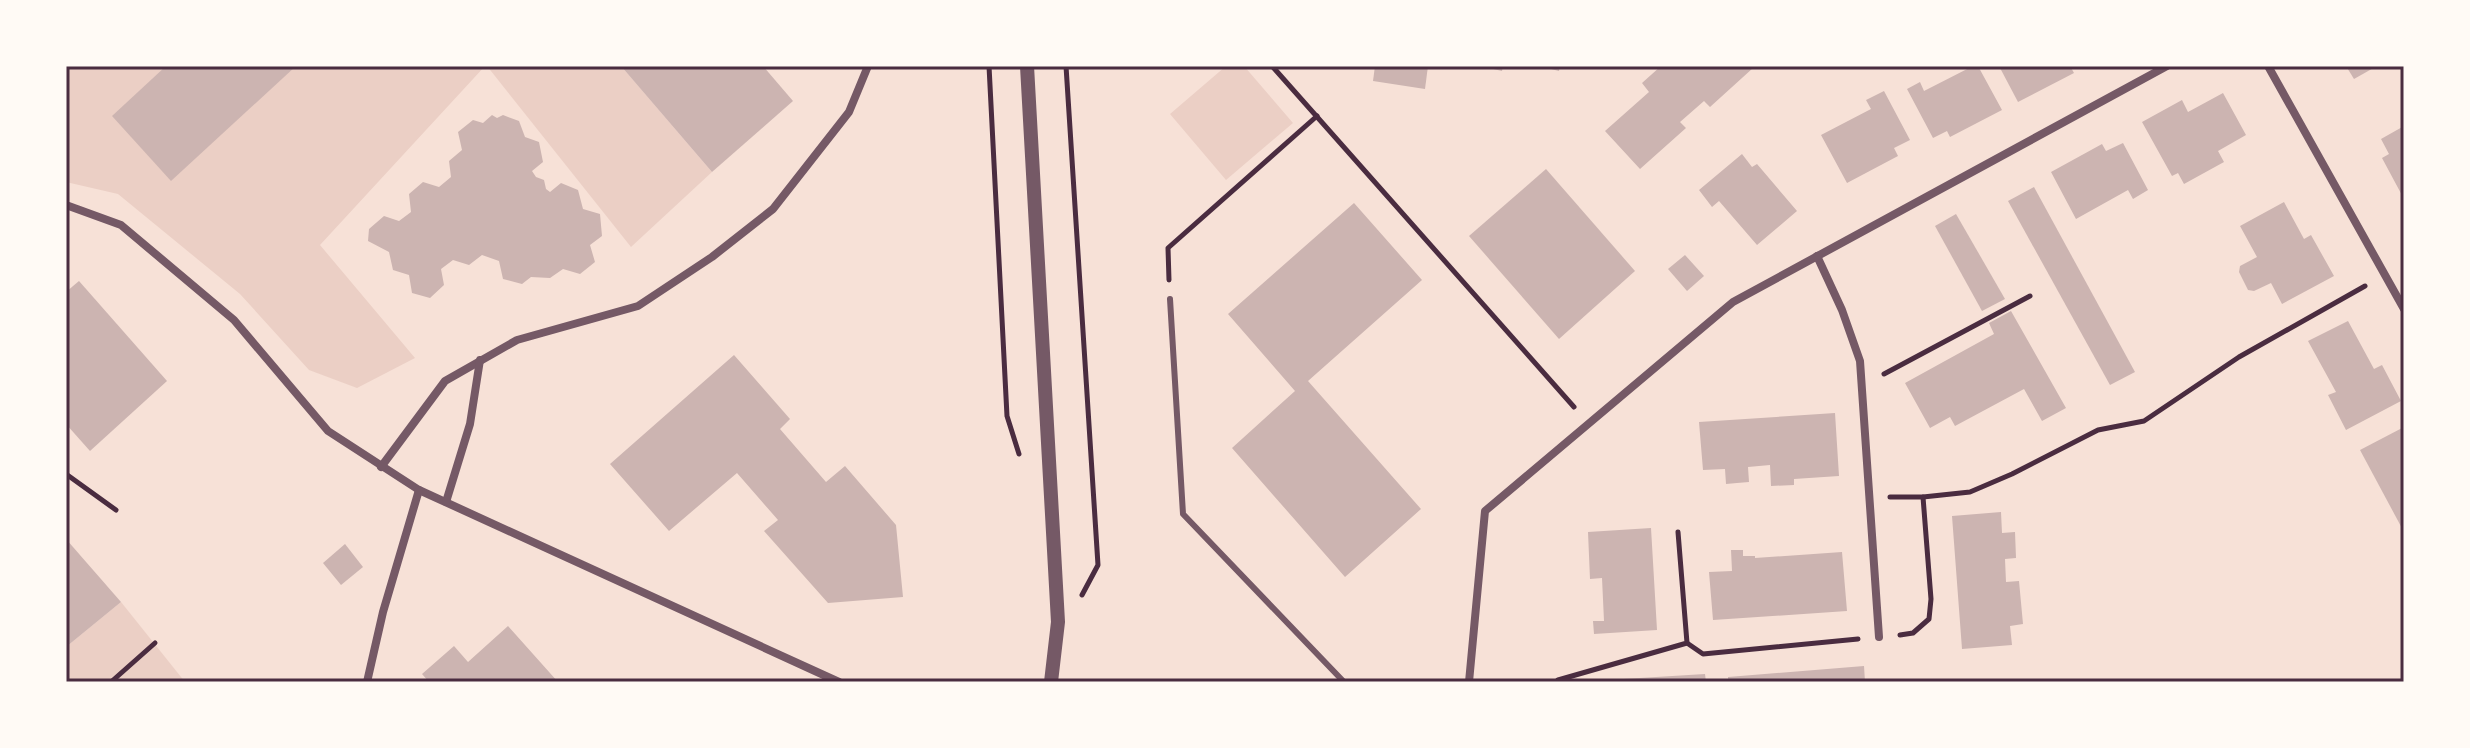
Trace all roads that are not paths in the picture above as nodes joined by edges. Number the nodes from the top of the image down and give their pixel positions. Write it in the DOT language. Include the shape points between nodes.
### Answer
graph roads {
  1 [pos="868,66"];
  2 [pos="1027,66"];
  3 [pos="2167,66"];
  4 [pos="2268,66"];
  5 [pos="66,205"];
  6 [pos="1817,256"];
  7 [pos="1170,299"];
  8 [pos="2404,309"];
  9 [pos="480,360"];
  10 [pos="381,467"];
  11 [pos="419,490"];
  12 [pos="446,502"];
  13 [pos="1879,637"];
  14 [pos="367,682"];
  15 [pos="839,682"];
  16 [pos="1051,682"];
  17 [pos="1344,682"];
  18 [pos="1469,682"];
  1 -- 9 [label="street" via="849,112 773,209 712,257 638,306 517,340"];
  2 -- 16 [label="street" via="1058,622"];
  3 -- 6 [label="street"];
  4 -- 8 [label="street"];
  5 -- 10 [label="street" via="132,234 234,320 328,431"];
  6 -- 13 [label="street" via="1860,361"];
  6 -- 18 [label="street" via="1733,302 1485,511"];
  7 -- 17 [label="lane" via="1183,514"];
  9 -- 10 [label="street" via="445,381"];
  9 -- 12 [label="street" via="470,424"];
  10 -- 11 [label="street"];
  11 -- 12 [label="street"];
  11 -- 14 [label="street"];
  12 -- 15 [label="street"];
}
